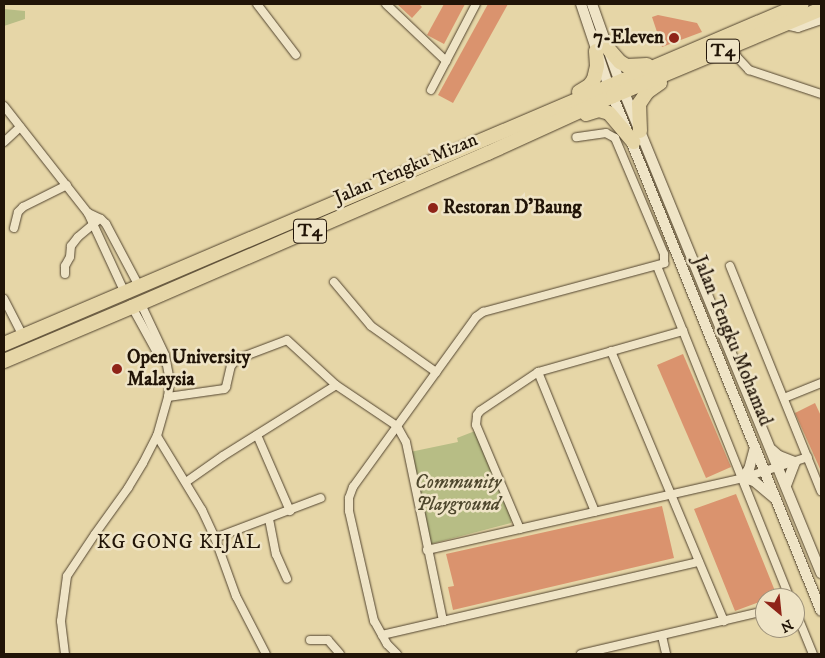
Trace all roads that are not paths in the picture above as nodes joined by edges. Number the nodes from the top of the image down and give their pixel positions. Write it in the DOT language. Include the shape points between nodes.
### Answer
graph roads {
  1 [pos="257,4"];
  2 [pos="386,4"];
  3 [pos="476,4"];
  4 [pos="580,4"];
  5 [pos="595,4"];
  6 [pos="802,4"];
  7 [pos="821,9"];
  8 [pos="821,20"];
  9 [pos="784,25"];
  10 [pos="733,47"];
  11 [pos="601,49"];
  12 [pos="296,55"];
  13 [pos="446,61"];
  14 [pos="671,67"];
  15 [pos="616,88"];
  16 [pos="431,90"];
  17 [pos="821,94"];
  18 [pos="4,106"];
  19 [pos="558,114"];
  20 [pos="20,127"];
  21 [pos="637,136"];
  22 [pos="576,137"];
  23 [pos="4,142"];
  24 [pos="66,185"];
  25 [pos="98,221"];
  26 [pos="14,228"];
  27 [pos="657,266"];
  28 [pos="730,266"];
  29 [pos="65,274"];
  30 [pos="334,282"];
  31 [pos="139,286"];
  32 [pos="125,292"];
  33 [pos="4,300"];
  34 [pos="137,306"];
  35 [pos="683,331"];
  36 [pos="23,336"];
  37 [pos="4,344"];
  38 [pos="611,351"];
  39 [pos="4,361"];
  40 [pos="436,372"];
  41 [pos="538,372"];
  42 [pos="821,383"];
  43 [pos="336,385"];
  44 [pos="168,397"];
  45 [pos="784,398"];
  46 [pos="397,426"];
  47 [pos="256,435"];
  48 [pos="157,436"];
  49 [pos="755,446"];
  50 [pos="771,450"];
  51 [pos="808,458"];
  52 [pos="795,462"];
  53 [pos="779,468"];
  54 [pos="766,472"];
  55 [pos="742,478"];
  56 [pos="186,482"];
  57 [pos="786,485"];
  58 [pos="821,491"];
  59 [pos="671,494"];
  60 [pos="321,498"];
  61 [pos="777,501"];
  62 [pos="290,511"];
  63 [pos="595,512"];
  64 [pos="269,519"];
  65 [pos="520,529"];
  66 [pos="215,538"];
  67 [pos="427,550"];
  68 [pos="699,562"];
  69 [pos="821,573"];
  70 [pos="287,579"];
  71 [pos="786,588"];
  72 [pos="821,611"];
  73 [pos="755,613"];
  74 [pos="724,620"];
  75 [pos="443,621"];
  76 [pos="805,634"];
  77 [pos="382,635"];
  78 [pos="662,636"];
  79 [pos="310,640"];
  80 [pos="393,653"];
  81 [pos="65,654"];
  82 [pos="266,654"];
  83 [pos="340,654"];
  84 [pos="581,654"];
  85 [pos="666,654"];
  86 [pos="813,654"];
  1 -- 12 [label="street"];
  2 -- 13 [label="street"];
  3 -- 13 [label="street"];
  4 -- 11 [label="main road"];
  5 -- 11 [label="main road"];
  6 -- 14 [label="highway, Jalan Tengku Mizan / T4"];
  7 -- 9 [label="highway, Jalan Tengku Mizan / T4"];
  8 -- 9 [label="street" via="798,28"];
  9 -- 10 [label="highway, Jalan Tengku Mizan / T4"];
  10 -- 14 [label="highway, Jalan Tengku Mizan / T4"];
  10 -- 17 [label="street" via="749,70"];
  11 -- 14 [label="highway" via="627,66"];
  11 -- 15 [label="main road, Jalan Tengku Mohamad"];
  11 -- 19 [label="highway" via="590,85"];
  13 -- 16 [label="street"];
  14 -- 15 [label="highway, Jalan Tengku Mizan / T4"];
  14 -- 21 [label="highway" via="640,100"];
  15 -- 19 [label="highway, Jalan Tengku Mizan / T4"];
  15 -- 21 [label="main road, Jalan Tengku Mohamad"];
  18 -- 20 [label="street"];
  19 -- 21 [label="highway" via="605,111"];
  19 -- 31 [label="highway, Jalan Tengku Mizan / T4"];
  19 -- 34 [label="highway, Jalan Tengku Mizan / T4" via="488,153"];
  20 -- 23 [label="street"];
  20 -- 24 [label="street"];
  21 -- 49 [label="main road, Jalan Tengku Mohamad"];
  21 -- 50 [label="main road, Jalan Tengku Mohamad"];
  22 -- 27 [label="street" via="606,133 618,142 664,254 664,263"];
  24 -- 25 [label="street"];
  24 -- 26 [label="street" via="23,207 15,217"];
  25 -- 29 [label="street" via="71,246"];
  25 -- 31 [label="street" via="106,224"];
  25 -- 32 [label="street"];
  27 -- 35 [label="street"];
  27 -- 40 [label="street" via="482,312"];
  28 -- 45 [label="street"];
  30 -- 40 [label="street" via="371,326"];
  31 -- 32 [label="highway, Jalan Tengku Mizan / T4"];
  32 -- 36 [label="highway, Jalan Tengku Mizan / T4"];
  33 -- 36 [label="street"];
  34 -- 39 [label="highway, Jalan Tengku Mizan / T4"];
  34 -- 44 [label="street" via="162,348 170,382"];
  35 -- 38 [label="street"];
  35 -- 55 [label="street"];
  36 -- 37 [label="highway, Jalan Tengku Mizan / T4"];
  38 -- 41 [label="street"];
  38 -- 59 [label="street"];
  40 -- 46 [label="street"];
  41 -- 63 [label="street"];
  41 -- 65 [label="street" via="480,410 475,422"];
  42 -- 45 [label="street"];
  43 -- 44 [label="street" via="287,340 237,359 230,366 224,390"];
  43 -- 46 [label="street"];
  43 -- 47 [label="street"];
  44 -- 48 [label="street"];
  45 -- 51 [label="street"];
  46 -- 67 [label="street" via="406,442"];
  46 -- 77 [label="street" via="353,487 348,505 374,621"];
  47 -- 56 [label="street"];
  47 -- 62 [label="street"];
  48 -- 56 [label="street"];
  48 -- 81 [label="street" via="128,488 67,576 62,621"];
  49 -- 54 [label="main road, Jalan Tengku Mohamad"];
  49 -- 55 [label="main road" via="752,461"];
  50 -- 52 [label="main road"];
  50 -- 53 [label="main road, Jalan Tengku Mohamad"];
  51 -- 52 [label="street"];
  51 -- 58 [label="street"];
  52 -- 53 [label="street"];
  52 -- 57 [label="main road"];
  53 -- 54 [label="street"];
  53 -- 57 [label="main road, Jalan Tengku Mohamad"];
  54 -- 55 [label="street"];
  54 -- 61 [label="main road, Jalan Tengku Mohamad"];
  55 -- 59 [label="street"];
  55 -- 61 [label="main road" via="754,481"];
  55 -- 71 [label="street"];
  56 -- 66 [label="street"];
  57 -- 69 [label="main road, Jalan Tengku Mohamad"];
  59 -- 63 [label="street"];
  59 -- 68 [label="street"];
  60 -- 62 [label="street"];
  61 -- 72 [label="main road, Jalan Tengku Mohamad"];
  62 -- 64 [label="street"];
  63 -- 65 [label="street"];
  64 -- 66 [label="street"];
  64 -- 70 [label="street" via="276,554"];
  65 -- 67 [label="street"];
  66 -- 82 [label="street" via="236,596"];
  67 -- 75 [label="street"];
  68 -- 74 [label="street"];
  68 -- 75 [label="street"];
  73 -- 74 [label="street"];
  74 -- 78 [label="street"];
  75 -- 77 [label="street"];
  76 -- 86 [label="street"];
  77 -- 80 [label="street"];
  78 -- 84 [label="street"];
  78 -- 85 [label="street"];
  79 -- 83 [label="street" via="328,640"];
}
